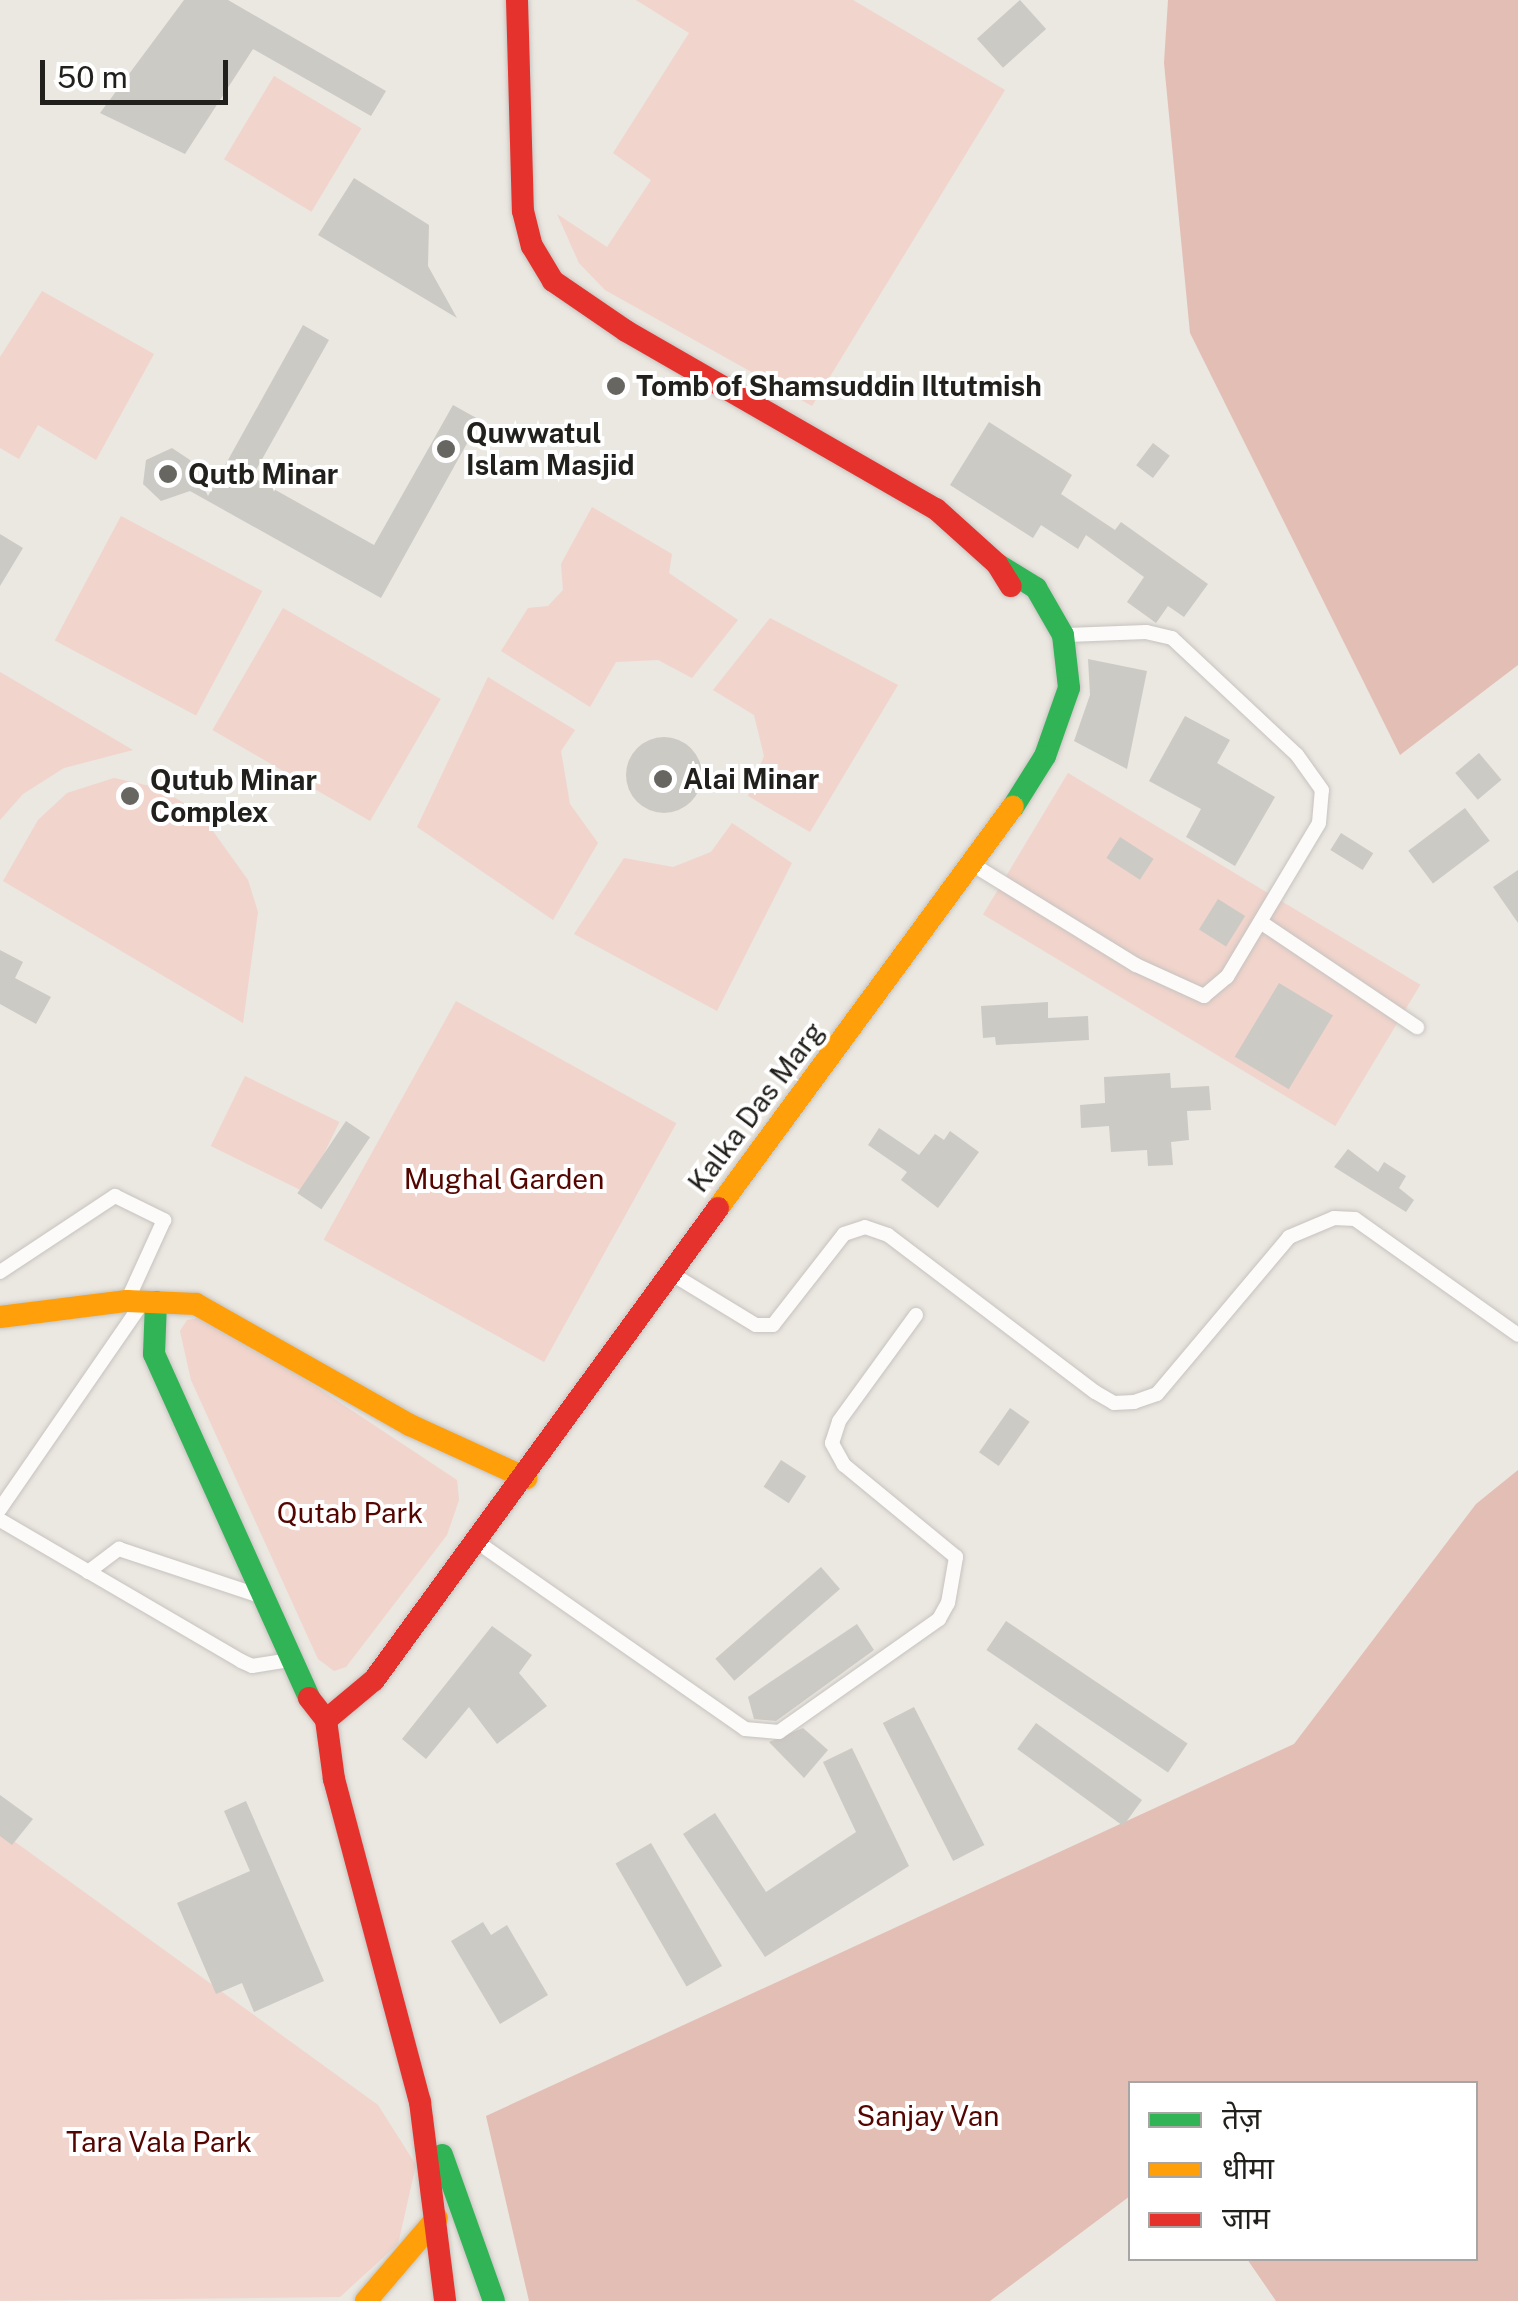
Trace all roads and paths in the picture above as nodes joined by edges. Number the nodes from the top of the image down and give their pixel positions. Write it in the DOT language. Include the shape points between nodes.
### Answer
graph roads {
  1 [pos="517,0"];
  2 [pos="997,564"];
  3 [pos="1063,635"];
  4 [pos="1031,771"];
  5 [pos="975,866"];
  6 [pos="1262,923"];
  7 [pos="1417,1027"];
  8 [pos="0,1272"];
  9 [pos="669,1272"];
  10 [pos="142,1301"];
  11 [pos="916,1315"];
  12 [pos="0,1317"];
  13 [pos="1518,1335"];
  14 [pos="526,1478"];
  15 [pos="0,1509"];
  16 [pos="0,1520"];
  17 [pos="478,1543"];
  18 [pos="88,1572"];
  19 [pos="263,1596"];
  20 [pos="291,1659"];
  21 [pos="326,1720"];
  22 [pos="420,2102"];
  23 [pos="437,2218"];
  24 [pos="366,2301"];
  25 [pos="445,2301"];
  26 [pos="494,2301"];
  1 -- 2 [label="main road, Kalka Das Marg" via="523,211 532,246 554,281 626,331 936,510"];
  2 -- 3 [label="main road, Kalka Das Marg" via="1036,588"];
  2 -- 4 [label="main road, Kalka Das Marg" via="1031,620 1044,662 1046,689"];
  3 -- 4 [label="main road, Kalka Das Marg" via="1066,708 1052,744"];
  3 -- 6 [label="lane" via="1172,638 1297,755 1322,790 1320,823"];
  4 -- 5 [label="main road, Kalka Das Marg"];
  5 -- 6 [label="lane" via="1136,965 1204,996 1227,977"];
  5 -- 9 [label="main road, Kalka Das Marg"];
  6 -- 7 [label="lane"];
  8 -- 10 [label="lane" via="115,1196 164,1220"];
  9 -- 13 [label="lane" via="756,1325 773,1325 844,1234 865,1227 888,1235 1094,1392 1114,1403 1134,1402 1157,1394 1289,1237 1311,1224 1345,1218"];
  9 -- 14 [label="main road, Kalka Das Marg"];
  10 -- 12 [label="main road"];
  10 -- 14 [label="main road" via="214,1313 410,1425"];
  10 -- 15 [label="lane"];
  10 -- 19 [label="main road" via="154,1354"];
  11 -- 17 [label="lane" via="838,1421 832,1443 844,1465 956,1557 948,1604 939,1619 778,1732 745,1729"];
  14 -- 17 [label="main road, Kalka Das Marg"];
  16 -- 18 [label="lane"];
  17 -- 21 [label="main road, Kalka Das Marg" via="374,1680"];
  18 -- 19 [label="lane" via="119,1549"];
  18 -- 20 [label="lane" via="240,1661 252,1666"];
  19 -- 20 [label="main road"];
  20 -- 21 [label="main road"];
  21 -- 22 [label="main road" via="334,1779"];
  22 -- 23 [label="main road"];
  22 -- 26 [label="main road"];
  23 -- 24 [label="main road"];
  23 -- 25 [label="main road"];
}
